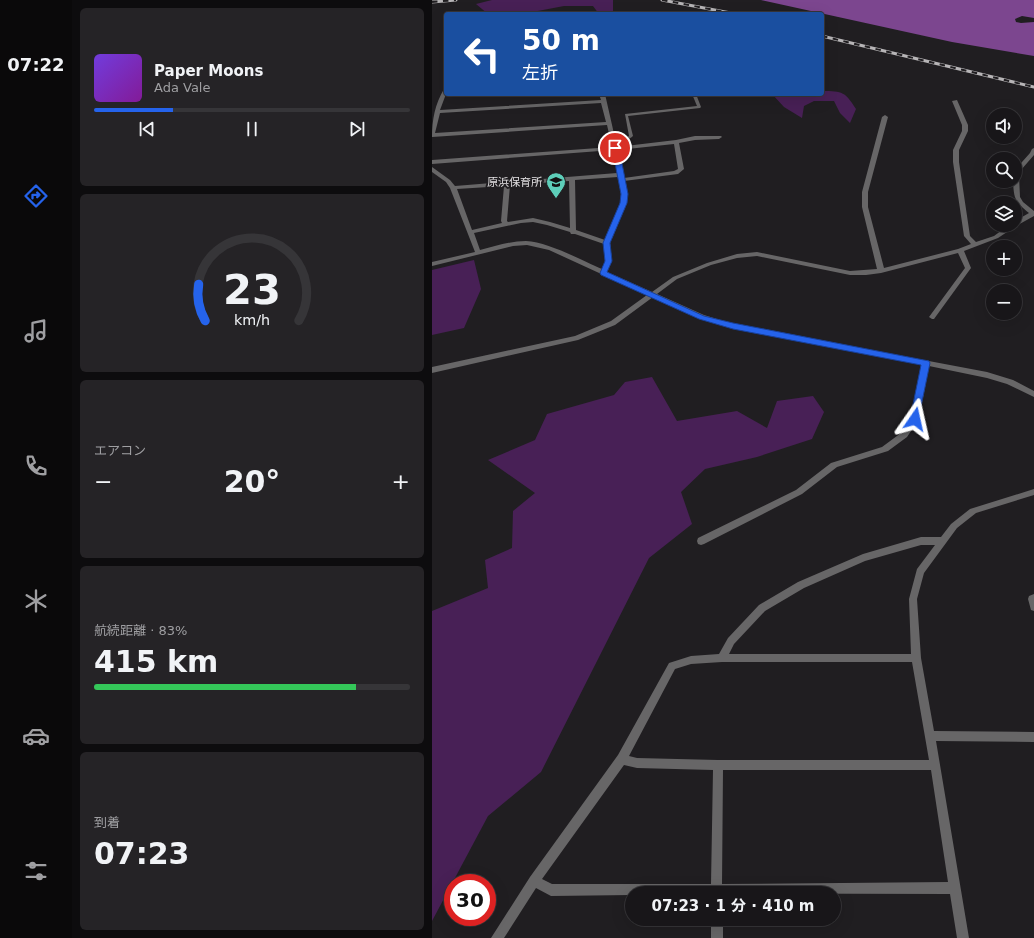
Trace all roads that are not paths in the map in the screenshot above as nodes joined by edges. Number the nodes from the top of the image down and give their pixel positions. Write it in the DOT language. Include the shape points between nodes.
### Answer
graph roads {
  1 [pos="444,93"];
  2 [pos="603,96"];
  3 [pos="695,96"];
  4 [pos="604,100"];
  5 [pos="955,101"];
  6 [pos="438,112"];
  7 [pos="885,117"];
  8 [pos="609,123"];
  9 [pos="432,135"];
  10 [pos="719,137"];
  11 [pos="676,142"];
  12 [pos="615,145"];
  13 [pos="1034,150"];
  14 [pos="432,162"];
  15 [pos="432,169"];
  16 [pos="572,178"];
  17 [pos="621,178"];
  18 [pos="507,184"];
  19 [pos="453,188"];
  20 [pos="1034,213"];
  21 [pos="1022,220"];
  22 [pos="506,224"];
  23 [pos="470,232"];
  24 [pos="573,232"];
  25 [pos="1003,232"];
  26 [pos="607,243"];
  27 [pos="975,245"];
  28 [pos="960,250"];
  29 [pos="478,252"];
  30 [pos="432,264"];
  31 [pos="881,271"];
  32 [pos="603,273"];
  33 [pos="650,295"];
  34 [pos="932,317"];
  35 [pos="926,363"];
  36 [pos="432,370"];
  37 [pos="1034,394"];
  38 [pos="1034,492"];
  39 [pos="701,541"];
  40 [pos="941,541"];
  41 [pos="1034,598"];
  42 [pos="1034,607"];
  43 [pos="722,658"];
  44 [pos="916,658"];
  45 [pos="930,736"];
  46 [pos="1034,736"];
  47 [pos="622,759"];
  48 [pos="936,765"];
  49 [pos="718,766"];
  50 [pos="534,881"];
  51 [pos="716,886"];
  52 [pos="954,888"];
  53 [pos="841,889"];
  54 [pos="625,890"];
  55 [pos="716,926"];
  56 [pos="497,938"];
  57 [pos="717,938"];
  58 [pos="963,938"];
  1 -- 6 [label="street"];
  2 -- 4 [label="street"];
  3 -- 12 [label="lane" via="699,107 626,115 631,136"];
  4 -- 6 [label="street"];
  4 -- 8 [label="street"];
  5 -- 27 [label="street" via="965,125 965,131 956,150 956,162 967,236"];
  6 -- 9 [label="street"];
  7 -- 31 [label="street" via="866,192 865,207"];
  8 -- 9 [label="street"];
  8 -- 12 [label="street"];
  10 -- 11 [label="street"];
  11 -- 12 [label="street"];
  11 -- 17 [label="street" via="681,169 676,173"];
  12 -- 14 [label="street"];
  12 -- 17 [label="street"];
  13 -- 20 [label="street" via="1016,176 1017,197"];
  15 -- 19 [label="street"];
  16 -- 17 [label="street"];
  16 -- 18 [label="street"];
  16 -- 24 [label="street"];
  17 -- 26 [label="street" via="624,203"];
  18 -- 19 [label="street"];
  18 -- 22 [label="street" via="504,221"];
  19 -- 23 [label="street"];
  20 -- 21 [label="street"];
  22 -- 23 [label="street"];
  22 -- 24 [label="street" via="533,220"];
  23 -- 29 [label="street"];
  24 -- 26 [label="street"];
  25 -- 27 [label="street"];
  26 -- 32 [label="street" via="609,261"];
  27 -- 28 [label="street"];
  28 -- 31 [label="street"];
  28 -- 34 [label="street" via="968,268"];
  29 -- 30 [label="street"];
  29 -- 32 [label="street" via="527,243 551,249"];
  31 -- 33 [label="street" via="850,273 757,254 737,256 675,278"];
  32 -- 33 [label="street"];
  33 -- 35 [label="street" via="702,317 733,326"];
  33 -- 36 [label="street" via="613,323 591,333 553,344"];
  35 -- 37 [label="street" via="987,375 1010,382"];
  35 -- 39 [label="street" via="915,419 904,435 885,449 834,465 799,492"];
  38 -- 40 [label="street" via="973,512 954,526"];
  40 -- 43 [label="street" via="921,541 870,556 800,585 762,608 731,641"];
  40 -- 44 [label="street" via="920,572 913,599"];
  41 -- 42 [label="street"];
  43 -- 44 [label="street"];
  43 -- 47 [label="street" via="691,660 672,666"];
  44 -- 45 [label="street"];
  45 -- 46 [label="street"];
  45 -- 48 [label="street"];
  47 -- 49 [label="street" via="637,763"];
  47 -- 50 [label="street"];
  48 -- 49 [label="street"];
  48 -- 52 [label="street"];
  49 -- 51 [label="street"];
  50 -- 54 [label="street" via="551,890"];
  50 -- 56 [label="street"];
  52 -- 53 [label="street"];
  52 -- 58 [label="street"];
  55 -- 57 [label="street"];
}
